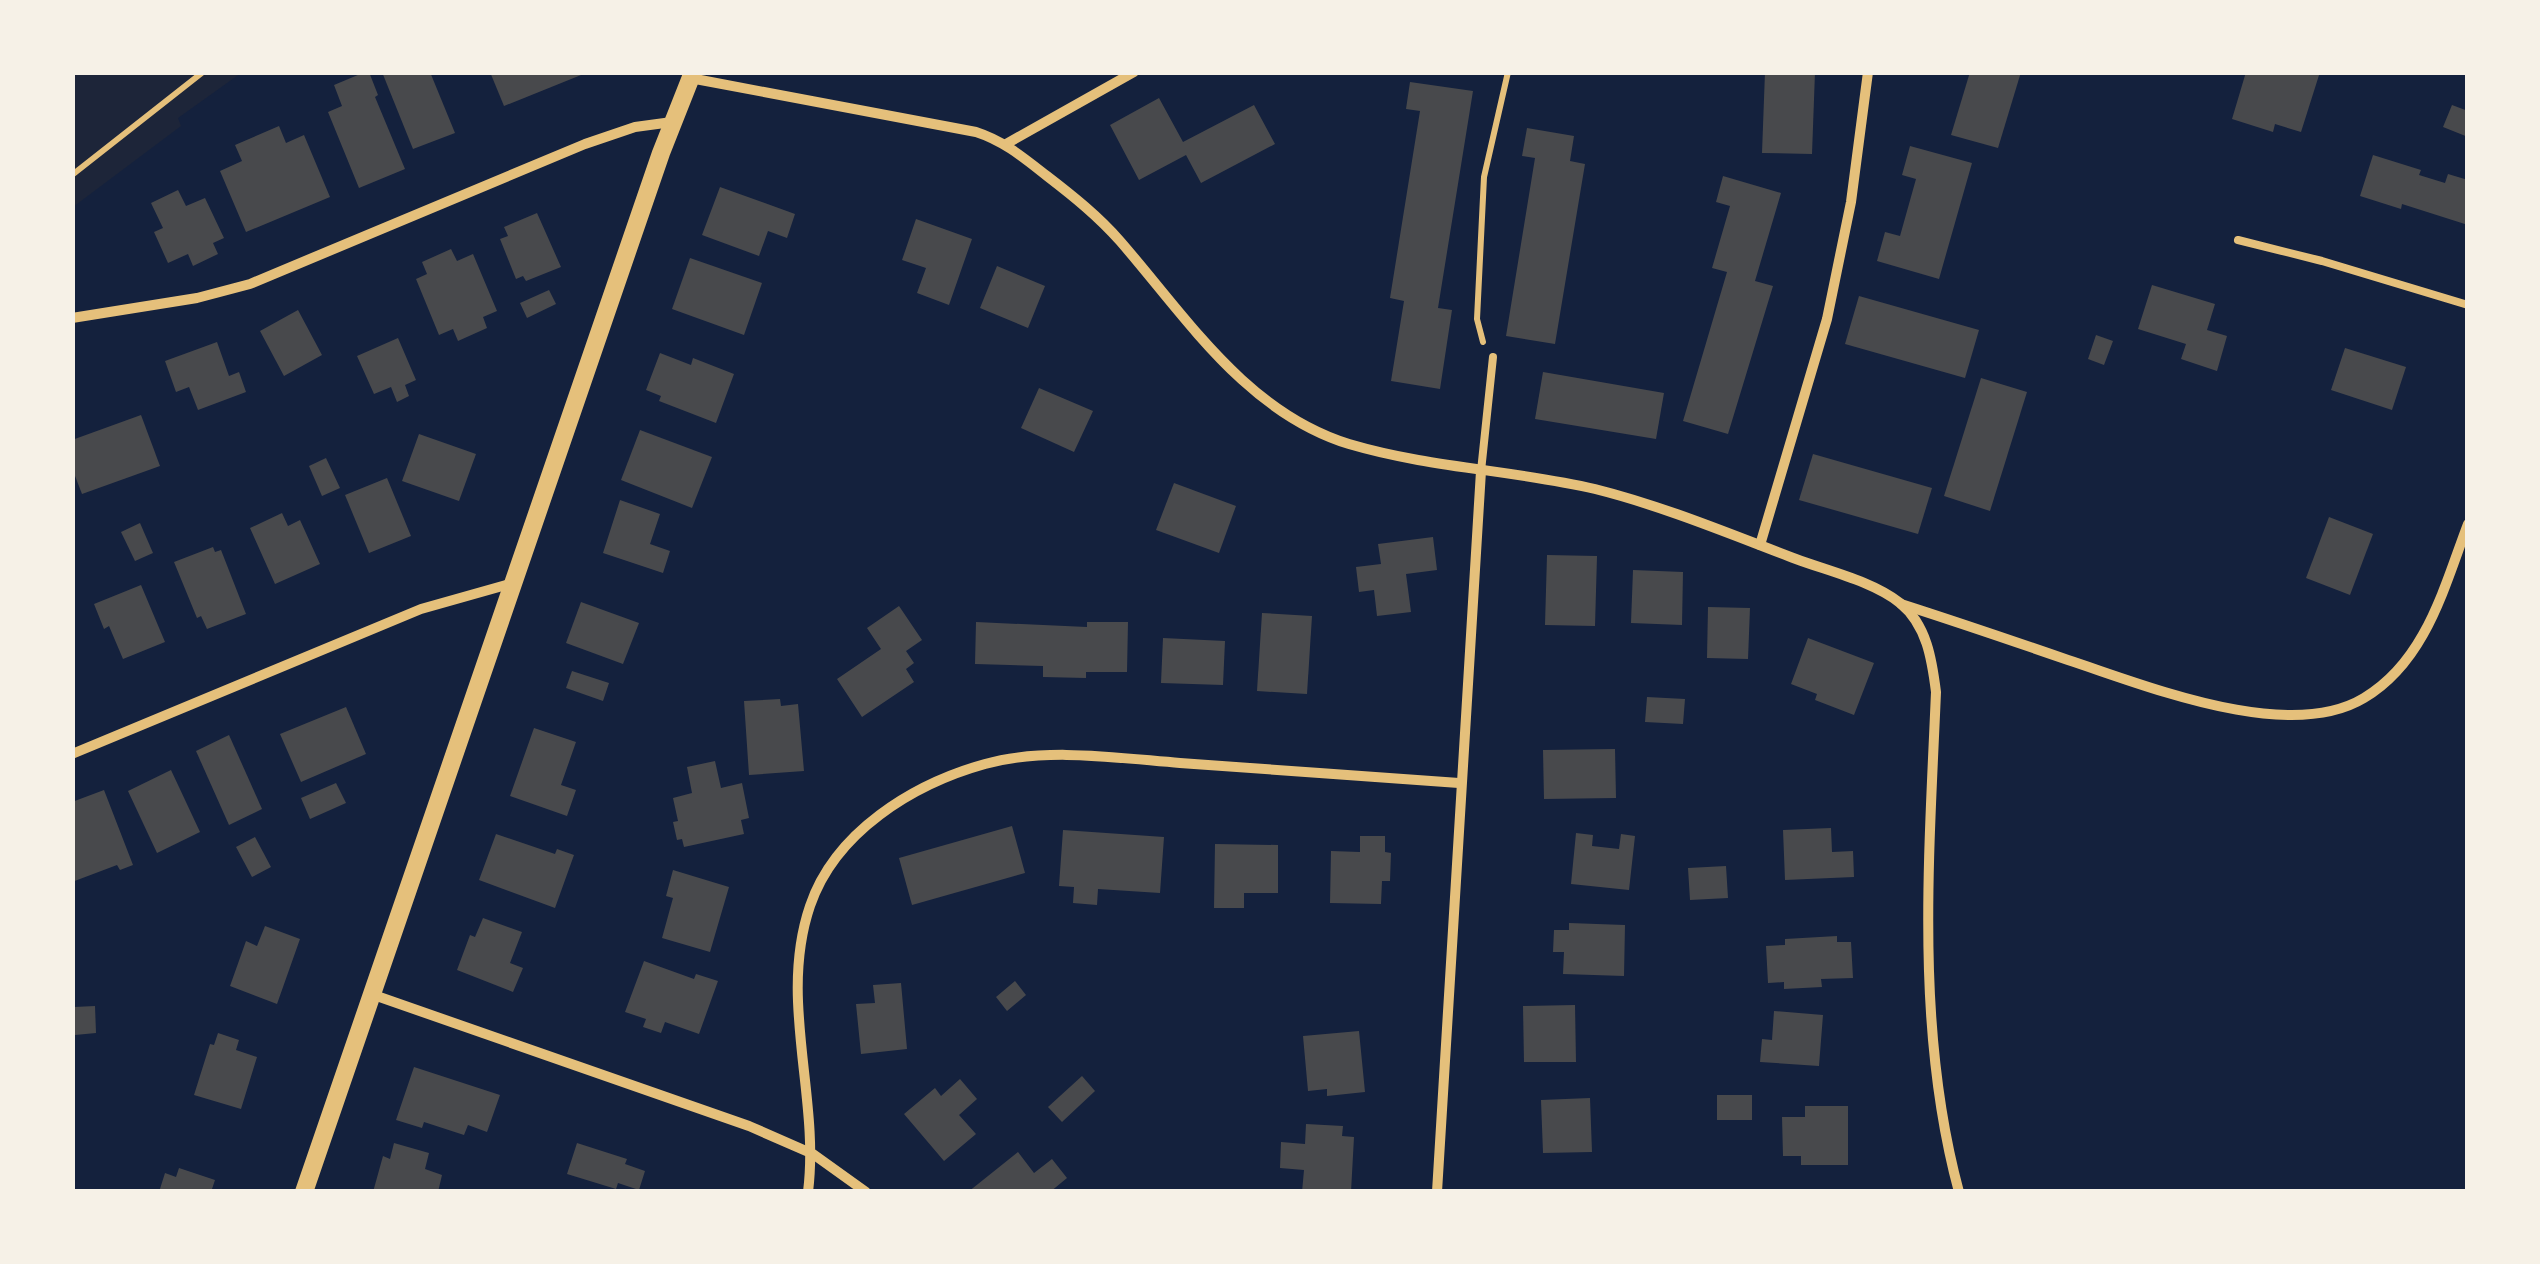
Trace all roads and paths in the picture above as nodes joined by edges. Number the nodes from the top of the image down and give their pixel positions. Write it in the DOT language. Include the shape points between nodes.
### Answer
graph roads {
  1 [pos="203,72"];
  2 [pos="1134,72"];
  3 [pos="1508,72"];
  4 [pos="1868,72"];
  5 [pos="692,75"];
  6 [pos="672,122"];
  7 [pos="1006,144"];
  8 [pos="72,176"];
  9 [pos="2238,240"];
  10 [pos="2468,305"];
  11 [pos="72,318"];
  12 [pos="1493,358"];
  13 [pos="1481,471"];
  14 [pos="2468,524"];
  15 [pos="1760,546"];
  16 [pos="514,583"];
  17 [pos="1900,604"];
  18 [pos="72,754"];
  19 [pos="1460,783"];
  20 [pos="372,994"];
  21 [pos="812,1154"];
  22 [pos="304,1192"];
  23 [pos="808,1192"];
  24 [pos="866,1192"];
  25 [pos="1437,1192"];
  26 [pos="1959,1192"];
  1 -- 8 [label="path"];
  2 -- 7 [label="street"];
  3 -- 12 [label="path" via="1484,177 1479,234 1476,319"];
  4 -- 15 [label="street" via="1827,320"];
  5 -- 6 [label="street"];
  5 -- 7 [label="street" via="976,132"];
  6 -- 11 [label="street" via="584,144 250,284"];
  6 -- 16 [label="street"];
  7 -- 13 [label="street" via="1085,205 1202,343 1285,414 1342,442 1397,458"];
  9 -- 10 [label="lane"];
  12 -- 13 [label="lane"];
  13 -- 15 [label="street" via="1598,490"];
  13 -- 19 [label="street"];
  14 -- 17 [label="street" via="2420,644 2363,699 2329,710 2287,715 2189,700"];
  15 -- 17 [label="street"];
  16 -- 18 [label="street" via="422,610"];
  16 -- 20 [label="street"];
  17 -- 26 [label="street" via="1920,626 1936,692 1930,990 1939,1088"];
  19 -- 21 [label="street" via="1037,757 987,763 928,784 881,812 838,856 810,906 798,1008"];
  19 -- 25 [label="street"];
  20 -- 21 [label="street" via="695,1106"];
  20 -- 22 [label="street"];
  21 -- 23 [label="street"];
  21 -- 24 [label="street"];
}
